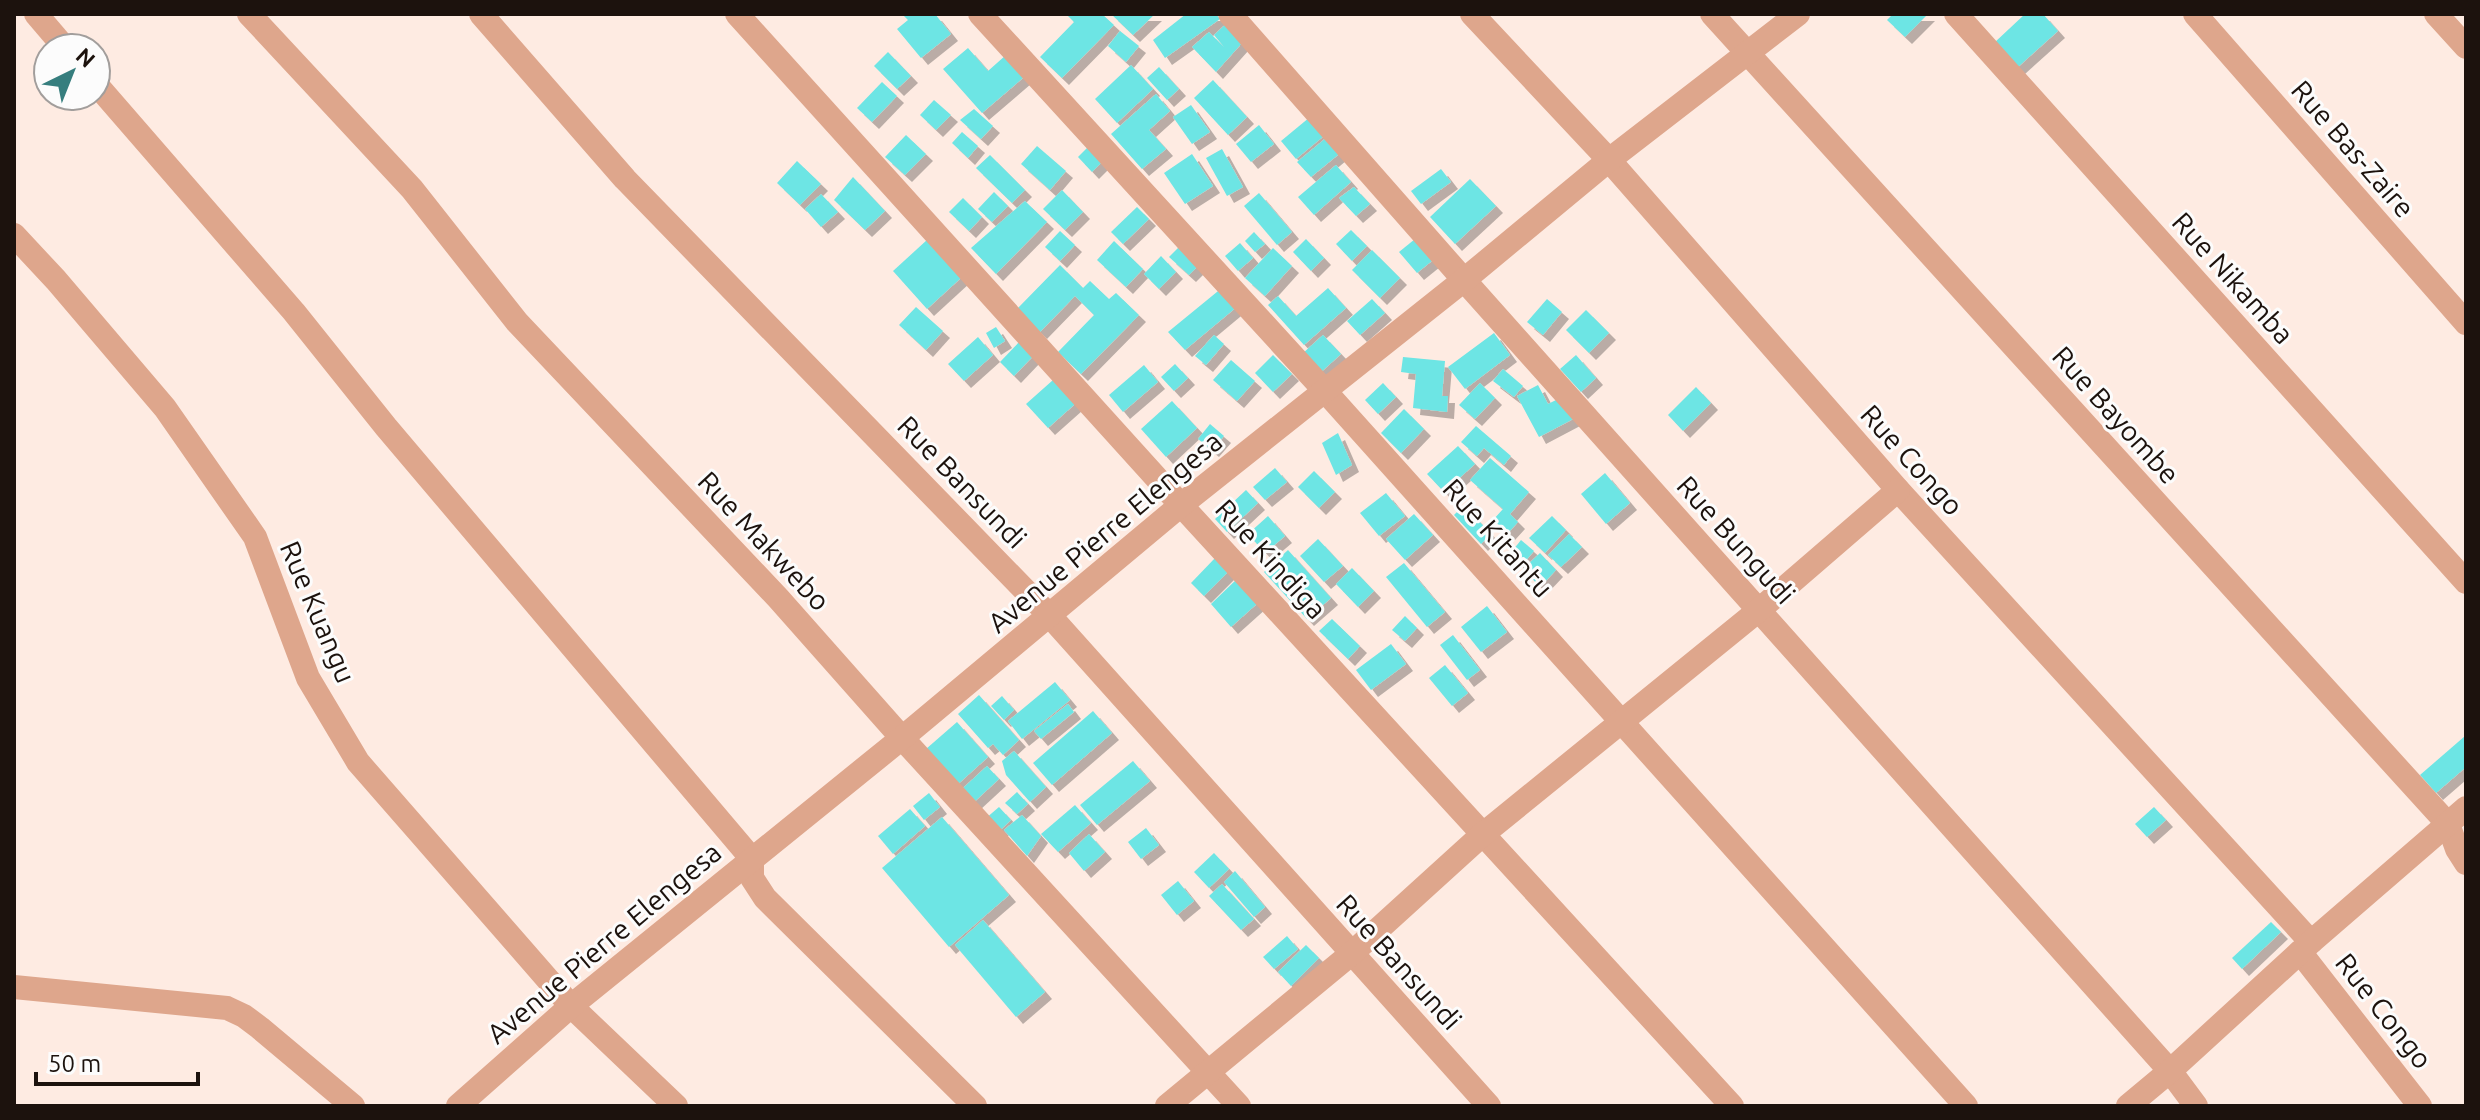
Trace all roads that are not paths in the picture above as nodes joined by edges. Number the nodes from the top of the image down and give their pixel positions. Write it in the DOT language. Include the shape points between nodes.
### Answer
graph roads {
  1 [pos="36,14"];
  2 [pos="249,14"];
  3 [pos="481,14"];
  4 [pos="737,14"];
  5 [pos="980,14"];
  6 [pos="1230,14"];
  7 [pos="1472,14"];
  8 [pos="1712,14"];
  9 [pos="1798,14"];
  10 [pos="1956,14"];
  11 [pos="2195,14"];
  12 [pos="2436,14"];
  13 [pos="51,32"];
  14 [pos="2466,47"];
  15 [pos="1748,54"];
  16 [pos="112,102"];
  17 [pos="1609,160"];
  18 [pos="14,235"];
  19 [pos="1464,280"];
  20 [pos="2466,323"];
  21 [pos="1325,391"];
  22 [pos="1898,490"];
  23 [pos="1181,505"];
  24 [pos="2466,582"];
  25 [pos="1759,610"];
  26 [pos="1050,616"];
  27 [pos="1621,720"];
  28 [pos="902,738"];
  29 [pos="2457,816"];
  30 [pos="1482,835"];
  31 [pos="752,859"];
  32 [pos="2466,863"];
  33 [pos="2306,947"];
  34 [pos="1351,954"];
  35 [pos="14,987"];
  36 [pos="571,1006"];
  37 [pos="2170,1071"];
  38 [pos="1208,1072"];
  39 [pos="353,1106"];
  40 [pos="458,1106"];
  41 [pos="676,1106"];
  42 [pos="975,1106"];
  43 [pos="1167,1106"];
  44 [pos="1239,1106"];
  45 [pos="1489,1106"];
  46 [pos="1732,1106"];
  47 [pos="1966,1106"];
  48 [pos="2128,1106"];
  49 [pos="2196,1106"];
  50 [pos="2420,1106"];
  1 -- 13 [label="street"];
  2 -- 28 [label="street, Rue Makwebo" via="412,189 517,322 778,598"];
  3 -- 26 [label="street, Rue Bansundi" via="625,179"];
  4 -- 23 [label="street, Rue Kindiga"];
  5 -- 21 [label="street, Rue Kitantu"];
  6 -- 19 [label="street, Rue Bungudi"];
  7 -- 17 [label="street, Rue Congo"];
  8 -- 15 [label="street, Rue Bayombe"];
  9 -- 15 [label="street, Avenue Pierre Elengesa"];
  10 -- 24 [label="street, Rue Nikamba"];
  11 -- 20 [label="street, Rue Bas-Zaire"];
  12 -- 14 [label="street"];
  15 -- 17 [label="street, Avenue Pierre Elengesa"];
  15 -- 29 [label="street, Rue Bayombe"];
  16 -- 31 [label="street"];
  17 -- 19 [label="street, Avenue Pierre Elengesa"];
  17 -- 22 [label="street, Rue Congo"];
  18 -- 36 [label="street, Rue Kuangu" via="165,408 255,537 308,678 358,762"];
  19 -- 21 [label="street, Avenue Pierre Elengesa"];
  19 -- 25 [label="street, Rue Bungudi"];
  21 -- 23 [label="street, Avenue Pierre Elengesa"];
  21 -- 27 [label="street, Rue Kitantu"];
  22 -- 25 [label="street"];
  22 -- 33 [label="street, Rue Congo"];
  23 -- 26 [label="street, Avenue Pierre Elengesa"];
  23 -- 30 [label="street, Rue Kindiga"];
  25 -- 27 [label="street"];
  25 -- 37 [label="street, Rue Bungudi"];
  26 -- 28 [label="street, Avenue Pierre Elengesa"];
  26 -- 34 [label="street, Rue Bansundi"];
  27 -- 30 [label="street"];
  27 -- 47 [label="street, Rue Kitantu"];
  28 -- 31 [label="street, Avenue Pierre Elengesa"];
  28 -- 38 [label="street, Rue Makwebo"];
  29 -- 32 [label="street, Rue Bayombe" via="2457,849"];
  29 -- 33 [label="street"];
  30 -- 34 [label="street"];
  30 -- 46 [label="street, Rue Kindiga"];
  31 -- 36 [label="street, Avenue Pierre Elengesa"];
  31 -- 42 [label="street" via="752,878 765,898"];
  33 -- 37 [label="street"];
  33 -- 50 [label="street, Rue Congo"];
  34 -- 38 [label="street"];
  34 -- 45 [label="street, Rue Bansundi"];
  35 -- 39 [label="street" via="227,1008 252,1022"];
  36 -- 40 [label="street, Avenue Pierre Elengesa"];
  36 -- 41 [label="street, Rue Kuangu"];
  37 -- 48 [label="street"];
  37 -- 49 [label="street, Rue Bungudi"];
  38 -- 43 [label="street"];
  38 -- 44 [label="street, Rue Makwebo"];
}
